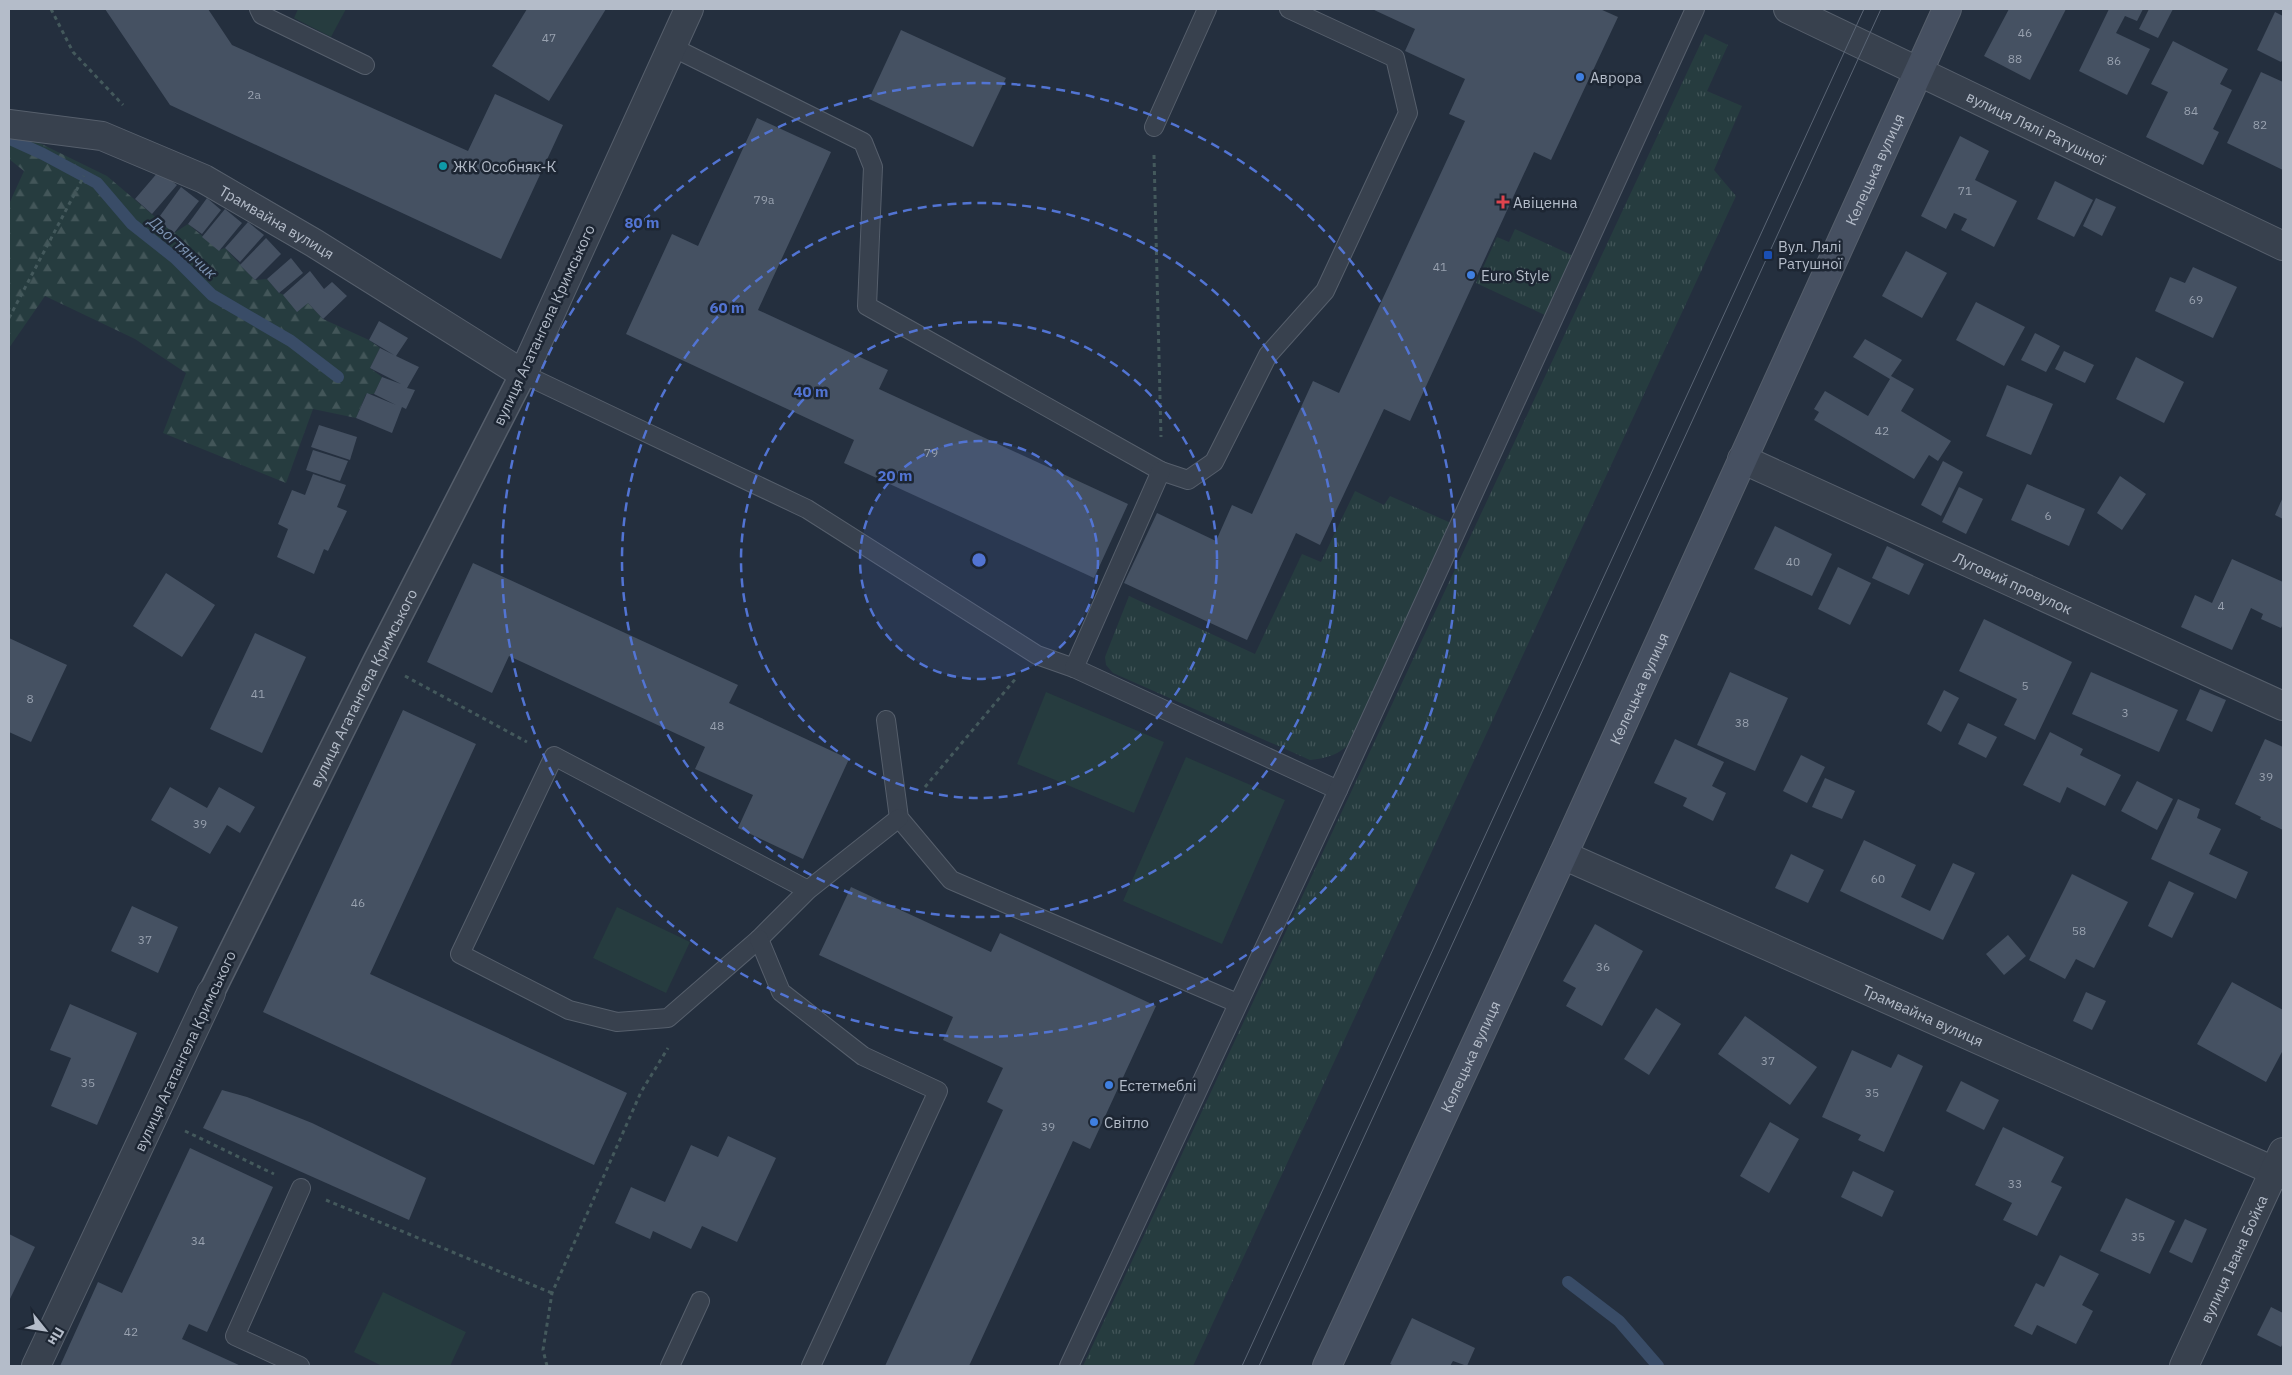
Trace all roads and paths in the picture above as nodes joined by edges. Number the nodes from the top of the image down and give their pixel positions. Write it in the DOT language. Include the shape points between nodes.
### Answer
graph roads {
  1 [pos="51,9"];
  2 [pos="259,9"];
  3 [pos="689,9"];
  4 [pos="1207,9"];
  5 [pos="1288,9"];
  6 [pos="1695,9"];
  7 [pos="1788,9"];
  8 [pos="1947,9"];
  9 [pos="672,47"];
  10 [pos="365,65"];
  11 [pos="1919,70"];
  12 [pos="126,108"];
  13 [pos="9,124"];
  14 [pos="1154,127"];
  15 [pos="84,176"];
  16 [pos="2283,246"];
  17 [pos="9,318"];
  18 [pos="523,374"];
  19 [pos="1742,459"];
  20 [pos="1161,470"];
  21 [pos="1037,655"];
  22 [pos="376,661"];
  23 [pos="1074,668"];
  24 [pos="2283,706"];
  25 [pos="886,720"];
  26 [pos="554,756"];
  27 [pos="1338,790"];
  28 [pos="898,818"];
  29 [pos="1563,855"];
  30 [pos="808,890"];
  31 [pos="759,939"];
  32 [pos="211,993"];
  33 [pos="1238,1002"];
  34 [pos="668,1018"];
  35 [pos="154,1116"];
  36 [pos="2280,1166"];
  37 [pos="301,1188"];
  38 [pos="552,1294"];
  39 [pos="700,1301"];
  40 [pos="36,1366"];
  41 [pos="300,1366"];
  42 [pos="547,1366"];
  43 [pos="670,1366"];
  44 [pos="811,1366"];
  45 [pos="1069,1366"];
  46 [pos="1327,1366"];
  47 [pos="2184,1366"];
  1 -- 12 [label="path" via="73,52"];
  2 -- 10 [label="lane" via="262,15"];
  3 -- 9 [label="street, вулиця Агатангела Кримського"];
  4 -- 14 [label="lane"];
  5 -- 20 [label="lane" via="1395,58 1408,113 1325,291 1268,355 1214,462 1188,480"];
  6 -- 27 [label="lane"];
  7 -- 11 [label="street, вулиця Лялі Ратушної"];
  8 -- 11 [label="main road, Келецька вулиця"];
  9 -- 18 [label="street, вулиця Агатангела Кримського"];
  9 -- 20 [label="lane" via="863,142 873,168 867,306"];
  11 -- 16 [label="street, вулиця Лялі Ратушної"];
  11 -- 19 [label="main road, Келецька вулиця"];
  13 -- 18 [label="street, Трамвайна вулиця" via="102,136 204,179 322,248"];
  14 -- 20 [label="path"];
  15 -- 17 [label="path"];
  18 -- 21 [label="lane" via="807,509"];
  18 -- 22 [label="street, вулиця Агатангела Кримського"];
  19 -- 24 [label="street, Луговий провулок"];
  19 -- 29 [label="main road, Келецька вулиця"];
  20 -- 23 [label="lane"];
  21 -- 23 [label="lane"];
  21 -- 28 [label="path"];
  22 -- 26 [label="path"];
  22 -- 32 [label="street, вулиця Агатангела Кримського"];
  23 -- 27 [label="lane"];
  25 -- 28 [label="lane"];
  26 -- 30 [label="lane"];
  26 -- 34 [label="lane" via="460,954 569,1010 617,1022"];
  27 -- 33 [label="lane"];
  28 -- 30 [label="lane"];
  28 -- 33 [label="lane" via="951,880"];
  29 -- 36 [label="street, Трамвайна вулиця"];
  29 -- 46 [label="main road, Келецька вулиця"];
  30 -- 31 [label="lane"];
  31 -- 34 [label="lane"];
  31 -- 44 [label="lane" via="781,992 862,1056 938,1091"];
  32 -- 35 [label="street, вулиця Агатангела Кримського"];
  33 -- 45 [label="lane"];
  34 -- 38 [label="path" via="672,1042 641,1092"];
  35 -- 37 [label="path"];
  35 -- 40 [label="street, вулиця Агатангела Кримського"];
  36 -- 47 [label="street, вулиця Івана Бойка"];
  37 -- 38 [label="path"];
  37 -- 41 [label="lane" via="236,1336"];
  38 -- 42 [label="path" via="543,1350"];
  39 -- 43 [label="lane"];
}
